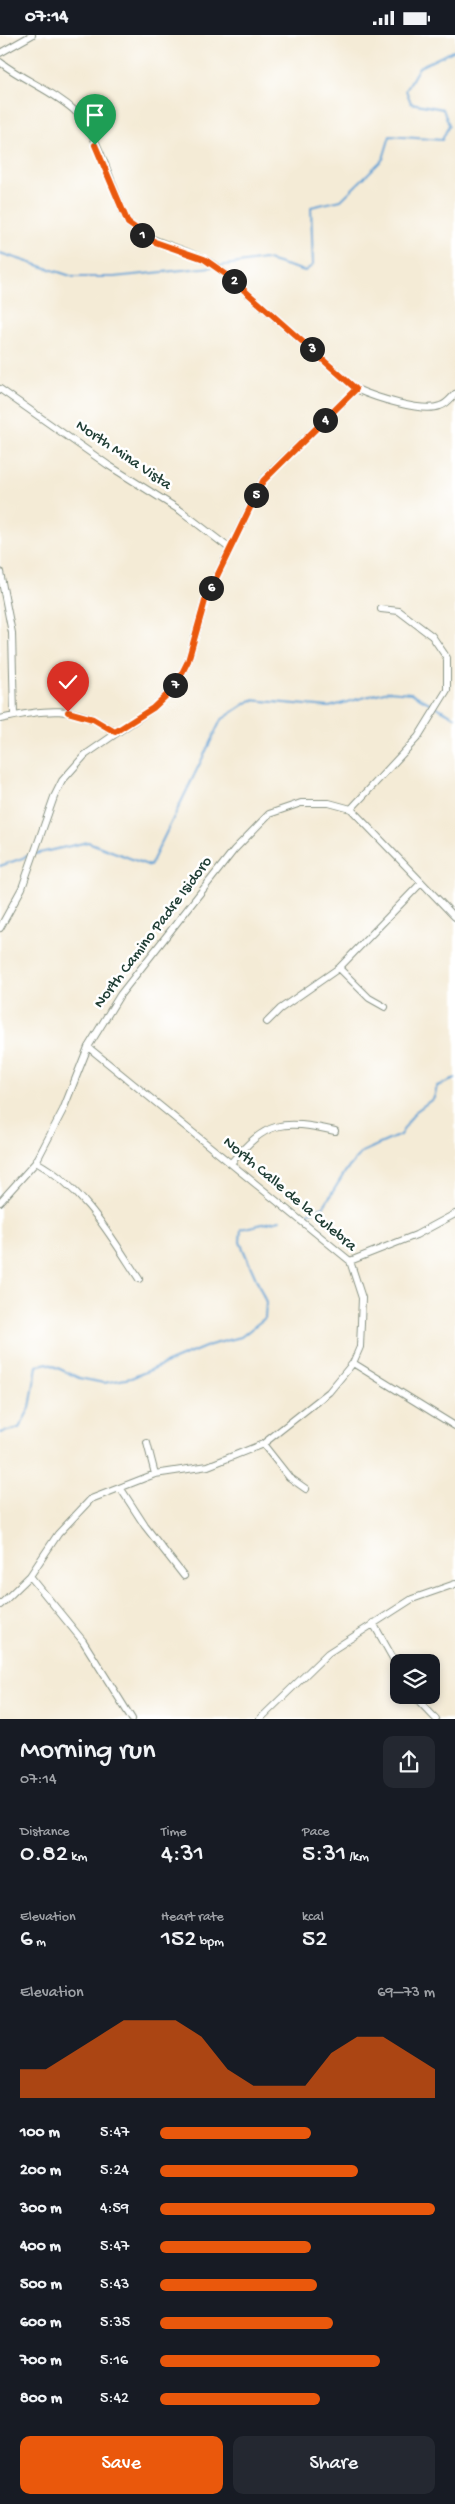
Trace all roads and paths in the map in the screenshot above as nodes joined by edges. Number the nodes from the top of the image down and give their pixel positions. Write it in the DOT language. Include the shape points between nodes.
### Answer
graph roads {
  1 [pos="32,35"];
  2 [pos="0,53"];
  3 [pos="0,62"];
  4 [pos="0,389"];
  5 [pos="356,389"];
  6 [pos="455,394"];
  7 [pos="229,548"];
  8 [pos="0,572"];
  9 [pos="381,609"];
  10 [pos="14,716"];
  11 [pos="0,719"];
  12 [pos="115,732"];
  13 [pos="351,809"];
  14 [pos="421,883"];
  15 [pos="454,913"];
  16 [pos="0,927"];
  17 [pos="339,968"];
  18 [pos="386,1007"];
  19 [pos="267,1022"];
  20 [pos="88,1047"];
  21 [pos="335,1131"];
  22 [pos="36,1162"];
  23 [pos="231,1163"];
  24 [pos="0,1202"];
  25 [pos="455,1214"];
  26 [pos="350,1261"];
  27 [pos="139,1279"];
  28 [pos="354,1363"];
  29 [pos="455,1426"];
  30 [pos="147,1443"];
  31 [pos="263,1444"];
  32 [pos="155,1474"];
  33 [pos="121,1489"];
  34 [pos="306,1489"];
  35 [pos="30,1576"];
  36 [pos="184,1577"];
  37 [pos="455,1584"];
  38 [pos="0,1605"];
  39 [pos="373,1623"];
  40 [pos="391,1654"];
  41 [pos="422,1704"];
  42 [pos="132,1719"];
  43 [pos="260,1719"];
  44 [pos="436,1719"];
  1 -- 2 [label="street"];
  3 -- 5 [label="street" via="59,98 78,114 90,131 128,223 155,242 204,259 227,275"];
  4 -- 7 [label="street, North Mina Vista" via="115,470 174,506"];
  5 -- 6 [label="street" via="371,396 426,408 441,406"];
  5 -- 7 [label="street" via="263,481"];
  7 -- 12 [label="street" via="205,601 188,661 180,677 153,708"];
  8 -- 10 [label="street" via="12,633"];
  9 -- 13 [label="street" via="399,611 432,636 447,658 447,690 418,737"];
  10 -- 11 [label="street"];
  10 -- 12 [label="street" via="60,710 93,719"];
  12 -- 16 [label="street" via="85,755 62,781 22,888"];
  13 -- 14 [label="street"];
  13 -- 20 [label="street, North Camino Padre Isidoro" via="329,803 300,803 269,814 234,850 120,995"];
  14 -- 15 [label="street"];
  14 -- 17 [label="street"];
  17 -- 18 [label="street" via="369,998"];
  17 -- 19 [label="street" via="280,1009"];
  20 -- 22 [label="street, North Camino Padre Isidoro" via="63,1110"];
  20 -- 23 [label="street, North Calle de la Culebra"];
  21 -- 23 [label="street" via="307,1125 270,1127 248,1142"];
  22 -- 24 [label="street, North Camino Padre Isidoro"];
  22 -- 27 [label="street" via="51,1170 91,1206"];
  23 -- 26 [label="street, North Calle de la Culebra"];
  25 -- 26 [label="street" via="416,1235"];
  26 -- 28 [label="street, North Calle de la Culebra" via="362,1297 360,1347"];
  28 -- 29 [label="street"];
  28 -- 31 [label="street, North Calle de la Culebra" via="329,1392"];
  30 -- 32 [label="street"];
  31 -- 32 [label="street, North Calle de la Culebra" via="208,1466"];
  31 -- 34 [label="street" via="289,1477"];
  32 -- 33 [label="street, North Calle de la Culebra"];
  33 -- 35 [label="street, North Calle de la Culebra" via="91,1499 58,1534"];
  33 -- 36 [label="street"];
  35 -- 38 [label="street, North Calle de la Culebra"];
  35 -- 42 [label="street" via="83,1641"];
  37 -- 39 [label="street" via="412,1599"];
  39 -- 40 [label="street"];
  39 -- 43 [label="street" via="328,1653"];
  41 -- 44 [label="street"];
}
